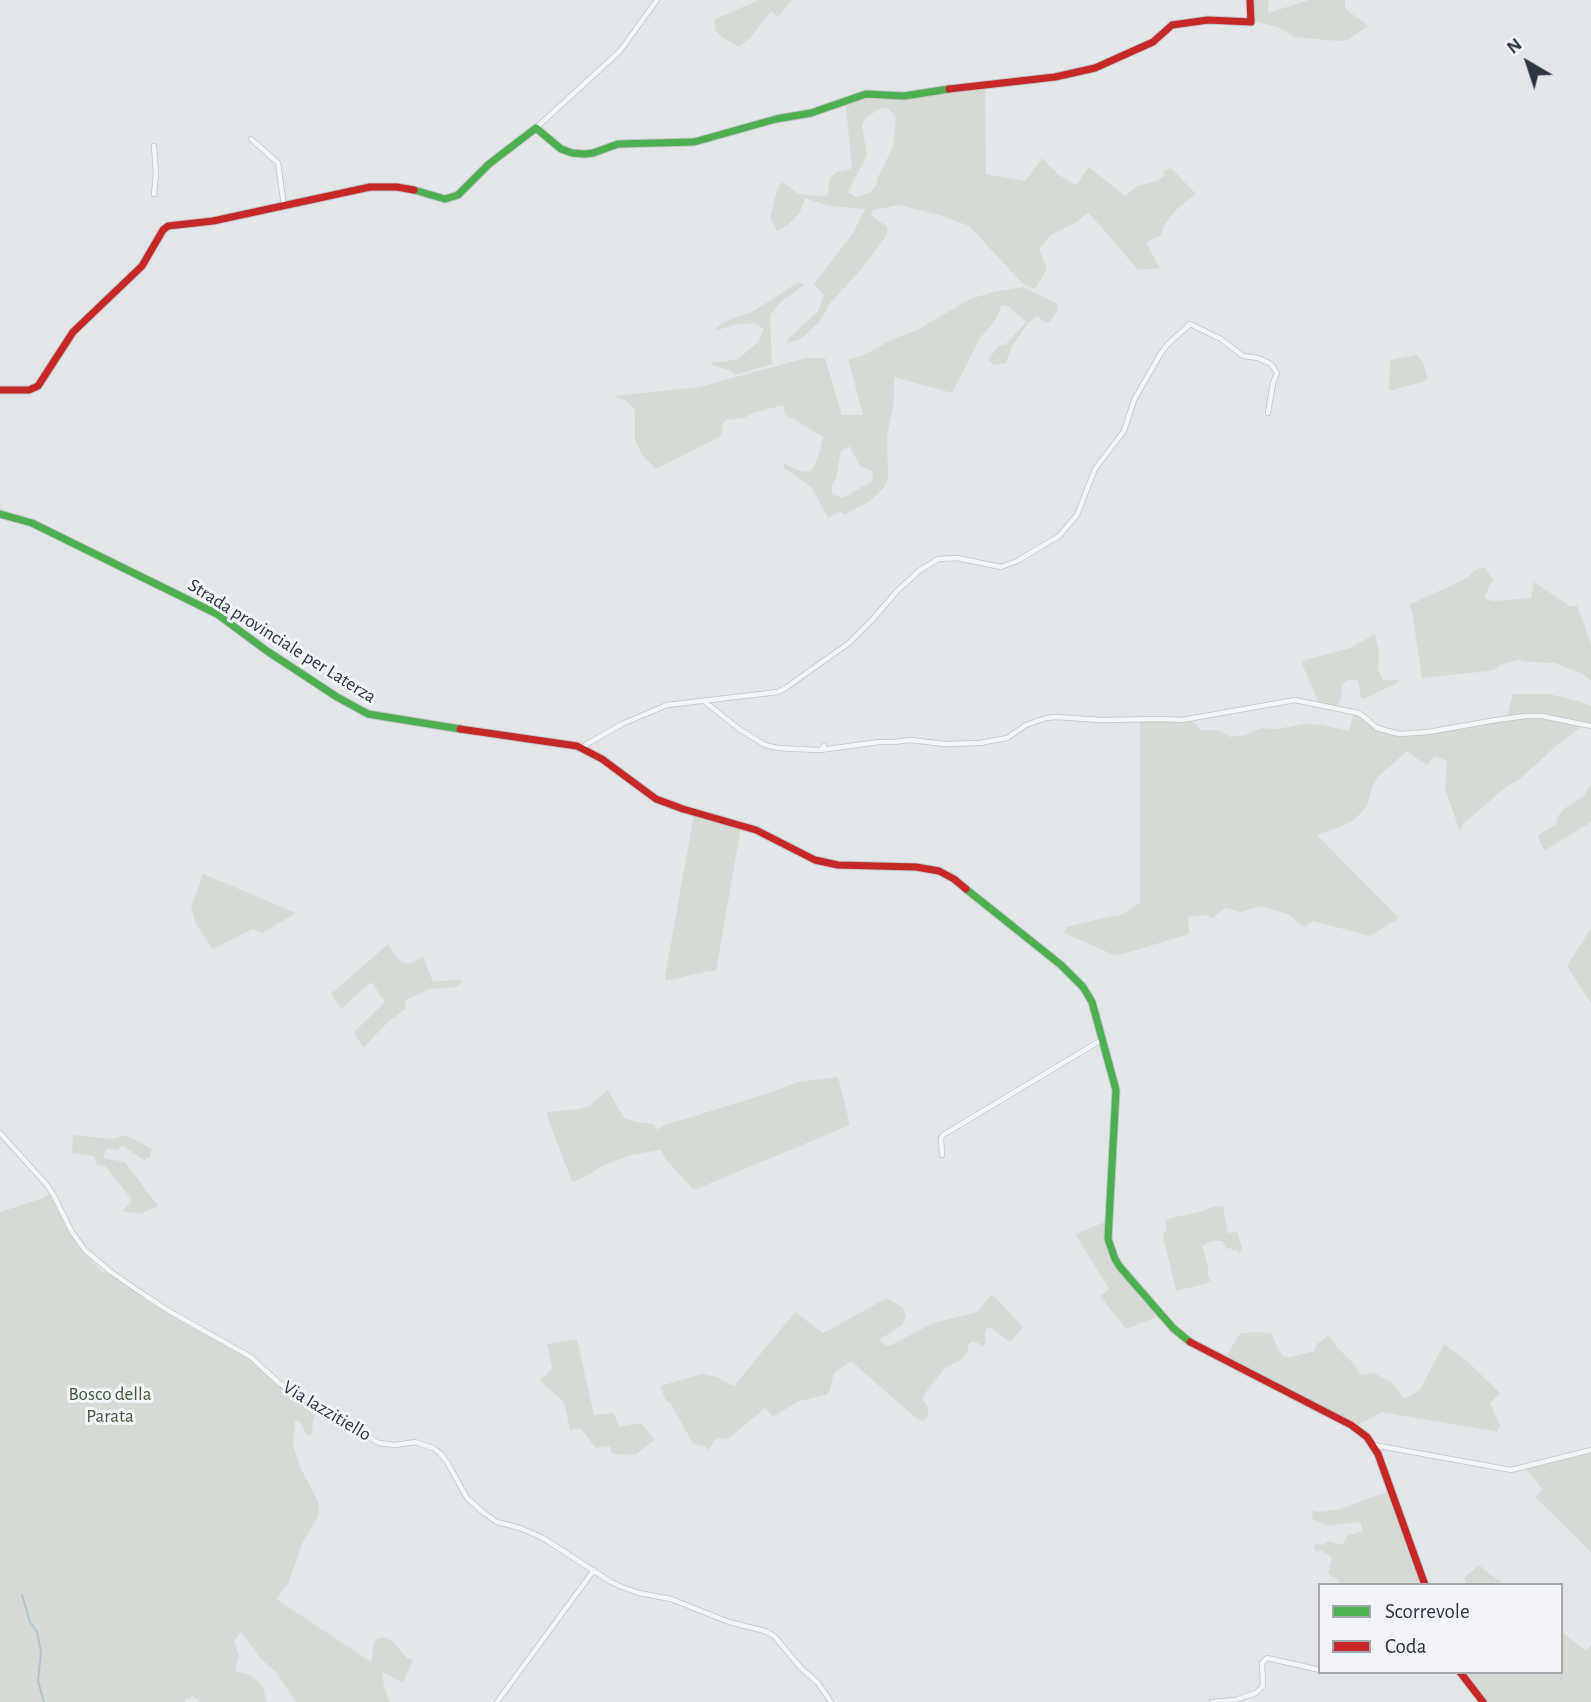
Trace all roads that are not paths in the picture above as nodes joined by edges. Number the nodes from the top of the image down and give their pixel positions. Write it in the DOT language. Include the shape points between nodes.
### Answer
graph roads {
  1 [pos="657,0"];
  2 [pos="1250,0"];
  3 [pos="536,128"];
  4 [pos="251,139"];
  5 [pos="154,146"];
  6 [pos="154,194"];
  7 [pos="284,207"];
  8 [pos="0,390"];
  9 [pos="1268,413"];
  10 [pos="0,514"];
  11 [pos="703,701"];
  12 [pos="1591,726"];
  13 [pos="582,748"];
  14 [pos="1103,1039"];
  15 [pos="0,1133"];
  16 [pos="942,1155"];
  17 [pos="1373,1445"];
  18 [pos="1591,1450"];
  19 [pos="594,1570"];
  20 [pos="1424,1583"];
  21 [pos="1318,1670"];
  22 [pos="1462,1674"];
  23 [pos="497,1702"];
  24 [pos="831,1702"];
  25 [pos="1212,1702"];
  26 [pos="1483,1702"];
  1 -- 3 [label="street" via="620,51"];
  2 -- 3 [label="main road" via="1251,22 1208,20 1172,25 1153,42 1094,68 904,96 866,94 811,113 694,142 618,144 579,154 561,149"];
  3 -- 7 [label="main road" via="454,197 370,187"];
  4 -- 7 [label="street" via="278,163"];
  5 -- 6 [label="street"];
  7 -- 8 [label="main road" via="168,226 142,266 73,332 38,386"];
  9 -- 11 [label="street" via="1277,373 1271,364 1243,356 1191,324 1161,353 1137,395 1124,431 1095,469 1077,515 1059,536 1001,567 937,559 897,591 849,643 787,687 773,694"];
  10 -- 13 [label="main road, Strada provinciale per Laterza" via="32,523 217,614 368,714"];
  11 -- 12 [label="street" via="765,746 778,748 910,740 980,743 1007,738 1046,718 1182,720 1295,700 1358,713 1377,728 1399,734 1526,716"];
  11 -- 13 [label="street" via="654,710"];
  13 -- 14 [label="main road, Strada provinciale per Laterza" via="656,799 756,830 815,860 944,873 1074,977 1092,1002"];
  14 -- 16 [label="street" via="943,1135"];
  14 -- 17 [label="main road, Strada provinciale per Laterza" via="1116,1097 1108,1239 1120,1267 1192,1344 1352,1425"];
  15 -- 19 [label="street, Via Iazzitiello" via="54,1194 85,1250 111,1272 251,1357 279,1383 379,1443 415,1442 433,1448 447,1462 467,1498 484,1513 543,1538"];
  17 -- 18 [label="street" via="1511,1470"];
  17 -- 20 [label="main road, Strada provinciale per Laterza"];
  19 -- 23 [label="street"];
  19 -- 24 [label="street, Via Iazzitiello" via="622,1587 671,1599 774,1636"];
  21 -- 25 [label="street" via="1267,1658 1262,1663 1263,1686 1256,1693"];
  22 -- 26 [label="main road"];
}
